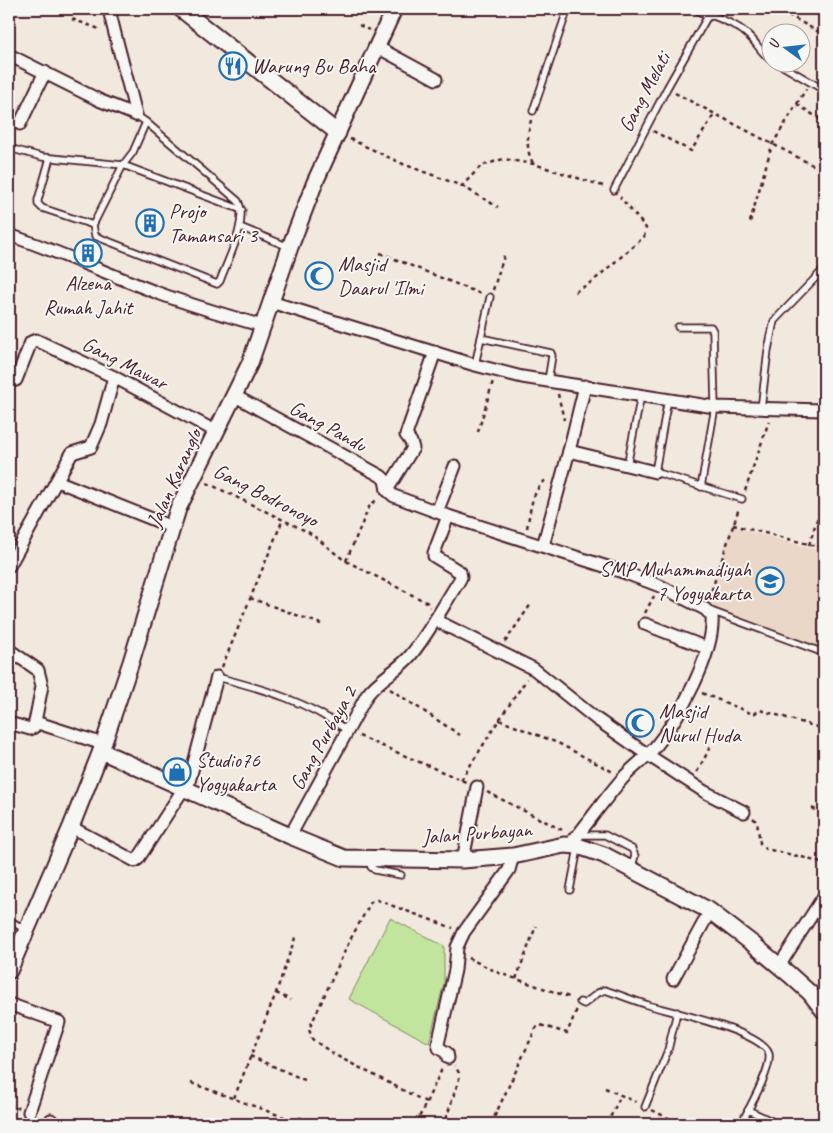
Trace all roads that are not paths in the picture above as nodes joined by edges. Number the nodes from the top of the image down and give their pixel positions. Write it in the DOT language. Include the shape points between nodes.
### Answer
graph roads {
  1 [pos="109,9"];
  2 [pos="181,9"];
  3 [pos="394,9"];
  4 [pos="569,9"];
  5 [pos="705,11"];
  6 [pos="377,47"];
  7 [pos="760,50"];
  8 [pos="9,55"];
  9 [pos="45,72"];
  10 [pos="793,72"];
  11 [pos="436,79"];
  12 [pos="824,90"];
  13 [pos="532,111"];
  14 [pos="141,119"];
  15 [pos="20,124"];
  16 [pos="338,133"];
  17 [pos="9,148"];
  18 [pos="50,158"];
  19 [pos="123,165"];
  20 [pos="614,190"];
  21 [pos="242,210"];
  22 [pos="93,225"];
  23 [pos="240,227"];
  24 [pos="9,235"];
  25 [pos="290,247"];
  26 [pos="824,268"];
  27 [pos="490,297"];
  28 [pos="271,302"];
  29 [pos="263,326"];
  30 [pos="678,327"];
  31 [pos="481,338"];
  32 [pos="435,352"];
  33 [pos="475,365"];
  34 [pos="114,377"];
  35 [pos="552,381"];
  36 [pos="9,382"];
  37 [pos="585,386"];
  38 [pos="641,395"];
  39 [pos="235,396"];
  40 [pos="668,399"];
  41 [pos="715,408"];
  42 [pos="762,409"];
  43 [pos="824,410"];
  44 [pos="218,432"];
  45 [pos="569,451"];
  46 [pos="456,466"];
  47 [pos="627,466"];
  48 [pos="655,472"];
  49 [pos="57,481"];
  50 [pos="701,487"];
  51 [pos="390,493"];
  52 [pos="742,499"];
  53 [pos="437,512"];
  54 [pos="448,516"];
  55 [pos="172,527"];
  56 [pos="543,546"];
  57 [pos="9,566"];
  58 [pos="705,609"];
  59 [pos="436,619"];
  60 [pos="643,622"];
  61 [pos="707,648"];
  62 [pos="9,650"];
  63 [pos="824,653"];
  64 [pos="217,677"];
  65 [pos="35,722"];
  66 [pos="9,723"];
  67 [pos="348,731"];
  68 [pos="102,748"];
  69 [pos="648,755"];
  70 [pos="477,786"];
  71 [pos="186,789"];
  72 [pos="744,812"];
  73 [pos="71,827"];
  74 [pos="290,836"];
  75 [pos="576,841"];
  76 [pos="513,856"];
  77 [pos="369,859"];
  78 [pos="463,860"];
  79 [pos="401,876"];
  80 [pos="570,890"];
  81 [pos="824,896"];
  82 [pos="710,911"];
  83 [pos="9,920"];
  84 [pos="26,930"];
  85 [pos="779,966"];
  86 [pos="9,971"];
  87 [pos="673,980"];
  88 [pos="580,1002"];
  89 [pos="9,1004"];
  90 [pos="824,1011"];
  91 [pos="677,1012"];
  92 [pos="448,1058"];
  93 [pos="645,1107"];
  94 [pos="748,1110"];
  95 [pos="29,1112"];
  96 [pos="741,1124"];
  97 [pos="778,1124"];
  1 -- 14 [label="street"];
  2 -- 16 [label="street"];
  3 -- 6 [label="street, Jalan Karanglo"];
  4 -- 13 [label="lane"];
  5 -- 7 [label="lane" via="750,36"];
  5 -- 20 [label="lane, Gang Melati"];
  6 -- 11 [label="street"];
  6 -- 16 [label="street, Jalan Karanglo"];
  8 -- 9 [label="street"];
  9 -- 14 [label="street"];
  9 -- 15 [label="street"];
  10 -- 12 [label="lane"];
  14 -- 19 [label="lane" via="133,152"];
  14 -- 21 [label="lane" via="234,197"];
  16 -- 25 [label="street, Jalan Karanglo"];
  17 -- 18 [label="lane"];
  18 -- 19 [label="lane"];
  18 -- 22 [label="lane" via="38,204"];
  19 -- 21 [label="lane"];
  19 -- 22 [label="lane"];
  21 -- 23 [label="lane"];
  22 -- 23 [label="lane" via="95,236 217,284"];
  23 -- 25 [label="lane"];
  24 -- 29 [label="street" via="208,311"];
  25 -- 28 [label="street, Jalan Karanglo"];
  26 -- 42 [label="lane" via="774,321"];
  27 -- 31 [label="lane"];
  28 -- 29 [label="street, Jalan Karanglo"];
  28 -- 32 [label="street"];
  29 -- 39 [label="street, Jalan Karanglo"];
  30 -- 41 [label="lane" via="706,326 713,331"];
  31 -- 33 [label="lane"];
  31 -- 35 [label="lane" via="551,353"];
  32 -- 33 [label="street"];
  32 -- 51 [label="street" via="406,436 413,448"];
  33 -- 35 [label="street"];
  34 -- 36 [label="street, Gang Mawar" via="36,340 31,342 16,380"];
  34 -- 44 [label="street, Gang Mawar"];
  34 -- 49 [label="street" via="102,424 91,447 72,453"];
  35 -- 37 [label="street"];
  37 -- 38 [label="street"];
  37 -- 45 [label="street"];
  38 -- 40 [label="street"];
  38 -- 47 [label="lane"];
  39 -- 44 [label="street, Jalan Karanglo"];
  39 -- 51 [label="street, Gang Pandu" via="381,476"];
  40 -- 41 [label="street"];
  40 -- 48 [label="lane"];
  41 -- 42 [label="street"];
  41 -- 50 [label="lane"];
  42 -- 43 [label="street"];
  44 -- 55 [label="street, Jalan Karanglo"];
  45 -- 47 [label="street"];
  45 -- 56 [label="street"];
  46 -- 53 [label="street"];
  47 -- 48 [label="street"];
  48 -- 50 [label="lane"];
  49 -- 55 [label="street"];
  49 -- 57 [label="street"];
  50 -- 52 [label="lane"];
  51 -- 53 [label="street"];
  53 -- 54 [label="street"];
  54 -- 56 [label="street"];
  54 -- 59 [label="street, Gang Purbaya 2" via="434,556 460,572 461,577"];
  55 -- 68 [label="street, Jalan Karanglo"];
  56 -- 58 [label="street" via="660,586"];
  58 -- 61 [label="street" via="712,616 713,624"];
  58 -- 63 [label="lane"];
  59 -- 67 [label="street, Gang Purbaya 2" via="409,657 367,695"];
  59 -- 69 [label="street" via="534,670"];
  60 -- 61 [label="street"];
  61 -- 69 [label="street" via="692,688"];
  62 -- 65 [label="street" via="34,666 40,674 42,686"];
  64 -- 67 [label="lane" via="285,696"];
  64 -- 71 [label="street"];
  65 -- 66 [label="street" via="30,729"];
  65 -- 68 [label="street"];
  67 -- 74 [label="street, Gang Purbaya 2"];
  68 -- 71 [label="street, Jalan Purbayan"];
  68 -- 73 [label="street, Jalan Karanglo"];
  69 -- 72 [label="street" via="705,792"];
  69 -- 75 [label="street" via="623,778"];
  70 -- 78 [label="street"];
  71 -- 73 [label="street" via="135,861"];
  71 -- 74 [label="street, Jalan Purbayan"];
  73 -- 84 [label="street, Jalan Karanglo"];
  74 -- 77 [label="street, Jalan Purbayan" via="344,858"];
  75 -- 76 [label="street, Jalan Purbayan"];
  75 -- 80 [label="lane"];
  75 -- 82 [label="street, Jalan Purbayan"];
  76 -- 78 [label="street, Jalan Purbayan"];
  76 -- 92 [label="street" via="509,870 458,942 438,1044"];
  77 -- 78 [label="street, Jalan Purbayan"];
  77 -- 79 [label="lane" via="374,870"];
  81 -- 85 [label="street"];
  82 -- 85 [label="street, Jalan Purbayan"];
  82 -- 87 [label="street"];
  83 -- 84 [label="lane"];
  84 -- 86 [label="street, Jalan Karanglo"];
  85 -- 90 [label="street, Jalan Purbayan" via="810,993"];
  88 -- 91 [label="lane" via="584,1004 605,990"];
  89 -- 95 [label="street" via="59,1022"];
  91 -- 93 [label="lane" via="668,1050"];
  91 -- 94 [label="lane" via="723,1026 764,1046 769,1054 768,1064"];
  94 -- 96 [label="lane"];
  94 -- 97 [label="lane"];
}
